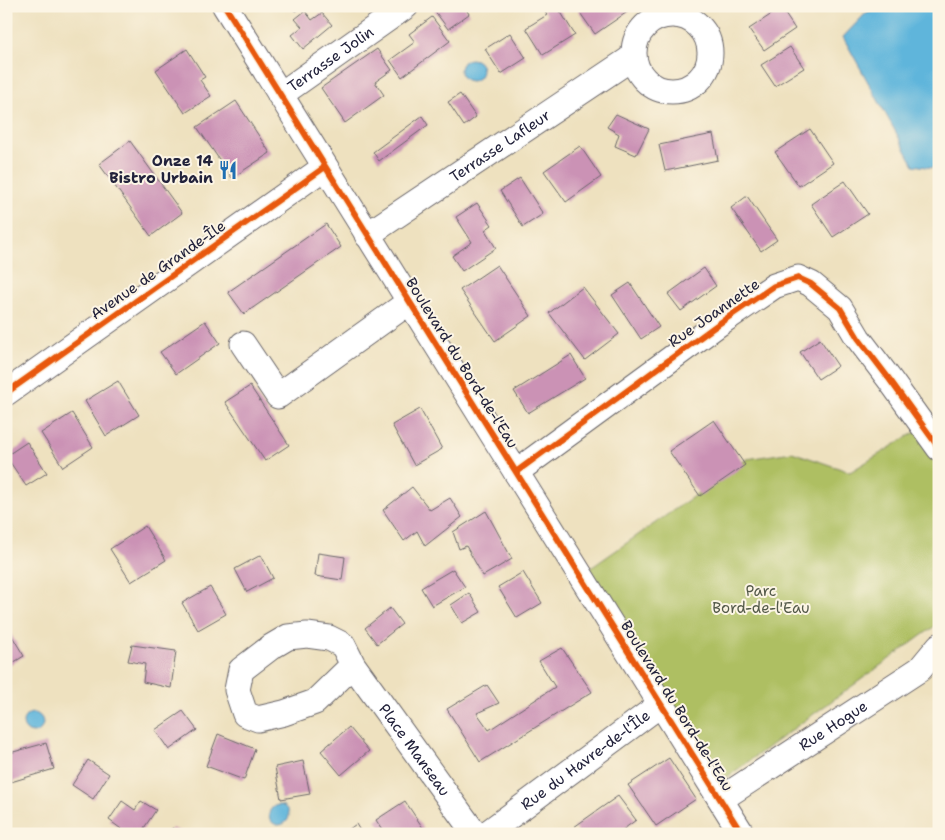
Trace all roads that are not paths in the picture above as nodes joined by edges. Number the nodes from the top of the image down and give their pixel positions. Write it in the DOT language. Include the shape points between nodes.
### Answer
graph roads {
  1 [pos="225,6"];
  2 [pos="406,6"];
  3 [pos="689,12"];
  4 [pos="633,57"];
  5 [pos="280,94"];
  6 [pos="325,167"];
  7 [pos="367,234"];
  8 [pos="409,302"];
  9 [pos="243,344"];
  10 [pos="6,393"];
  11 [pos="939,448"];
  12 [pos="516,472"];
  13 [pos="939,646"];
  14 [pos="353,665"];
  15 [pos="661,704"];
  16 [pos="720,800"];
  17 [pos="475,834"];
  18 [pos="486,834"];
  19 [pos="742,834"];
  1 -- 5 [label="street, Boulevard du Bord-de-l'Eau"];
  2 -- 5 [label="street, Terrasse Jolin"];
  3 -- 4 [label="street" via="657,17 646,24 638,33"];
  3 -- 4 [label="street" via="702,28 711,50 704,75 694,85 669,92 656,88 641,76"];
  4 -- 7 [label="street, Terrasse Lafleur"];
  5 -- 6 [label="street, Boulevard du Bord-de-l'Eau"];
  6 -- 7 [label="street, Boulevard du Bord-de-l'Eau"];
  6 -- 10 [label="street, Avenue de Grande-Île"];
  7 -- 8 [label="street, Boulevard du Bord-de-l'Eau"];
  8 -- 9 [label="street" via="278,396"];
  8 -- 12 [label="street, Boulevard du Bord-de-l'Eau"];
  11 -- 12 [label="street, Rue Joannette" via="858,338 840,308 811,284 798,278 774,286 717,325"];
  12 -- 15 [label="street, Boulevard du Bord-de-l'Eau"];
  13 -- 16 [label="street, Rue Hogue" via="920,669"];
  14 -- 17 [label="street, Place Manseau"];
  15 -- 16 [label="street, Boulevard du Bord-de-l'Eau"];
  15 -- 18 [label="street, Rue du Havre-de-l'Île"];
  16 -- 19 [label="street, Boulevard du Bord-de-l'Eau"];
}
